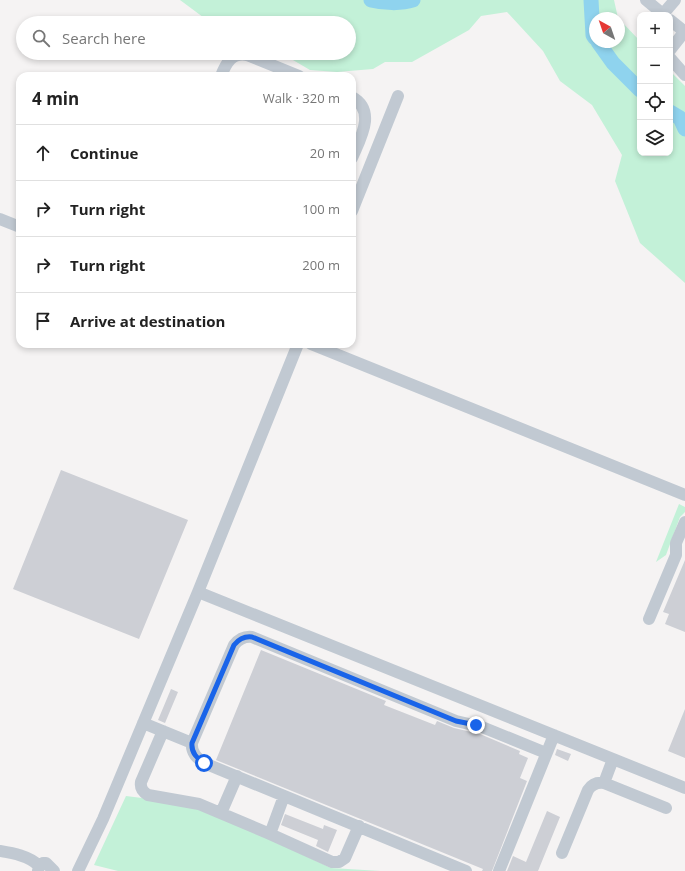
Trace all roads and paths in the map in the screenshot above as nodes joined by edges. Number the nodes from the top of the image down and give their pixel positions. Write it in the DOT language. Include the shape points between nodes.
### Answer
graph roads {
  1 [pos="646,0"];
  2 [pos="675,0"];
  3 [pos="661,12"];
  4 [pos="668,12"];
  5 [pos="673,22"];
  6 [pos="685,32"];
  7 [pos="672,48"];
  8 [pos="229,60"];
  9 [pos="259,60"];
  10 [pos="673,61"];
  11 [pos="223,72"];
  12 [pos="289,72"];
  13 [pos="685,75"];
  14 [pos="398,96"];
  15 [pos="356,101"];
  16 [pos="356,148"];
  17 [pos="356,201"];
  18 [pos="0,219"];
  19 [pos="16,225"];
  20 [pos="296,348"];
  21 [pos="321,348"];
  22 [pos="685,495"];
  23 [pos="685,522"];
  24 [pos="198,592"];
  25 [pos="649,619"];
  26 [pos="143,723"];
  27 [pos="163,731"];
  28 [pos="554,735"];
  29 [pos="192,743"];
  30 [pos="546,753"];
  31 [pos="614,759"];
  32 [pos="237,776"];
  33 [pos="604,782"];
  34 [pos="685,788"];
  35 [pos="284,796"];
  36 [pos="666,808"];
  37 [pos="221,813"];
  38 [pos="359,826"];
  39 [pos="270,834"];
  40 [pos="0,851"];
  41 [pos="562,853"];
  42 [pos="38,868"];
  43 [pos="54,871"];
  44 [pos="78,871"];
  45 [pos="466,871"];
  46 [pos="499,871"];
  1 -- 3 [label="street"];
  2 -- 4 [label="street"];
  5 -- 6 [label="street"];
  6 -- 7 [label="street"];
  8 -- 11 [label="street"];
  9 -- 12 [label="street"];
  10 -- 13 [label="street"];
  14 -- 17 [label="street"];
  15 -- 16 [label="street" via="362,106 366,120"];
  18 -- 19 [label="street"];
  20 -- 24 [label="street"];
  21 -- 22 [label="street"];
  23 -- 25 [label="street" via="676,543 676,555"];
  24 -- 26 [label="street"];
  24 -- 28 [label="street"];
  26 -- 27 [label="street"];
  26 -- 44 [label="street"];
  27 -- 29 [label="street"];
  27 -- 37 [label="street" via="141,782 142,791 151,796 195,803"];
  28 -- 30 [label="street"];
  28 -- 31 [label="street"];
  29 -- 30 [label="street" via="234,645 241,638 252,637 456,721 482,726"];
  29 -- 32 [label="street" via="192,751 200,760"];
  30 -- 46 [label="street"];
  31 -- 33 [label="street"];
  31 -- 34 [label="street"];
  32 -- 35 [label="street"];
  32 -- 37 [label="street"];
  33 -- 36 [label="street"];
  33 -- 41 [label="street" via="593,784 588,790"];
  35 -- 38 [label="street"];
  35 -- 39 [label="street"];
  37 -- 39 [label="street"];
  38 -- 39 [label="street" via="345,858 339,862 328,861"];
  38 -- 45 [label="street"];
  40 -- 42 [label="street" via="33,861"];
  42 -- 43 [label="street" via="46,863"];
}
